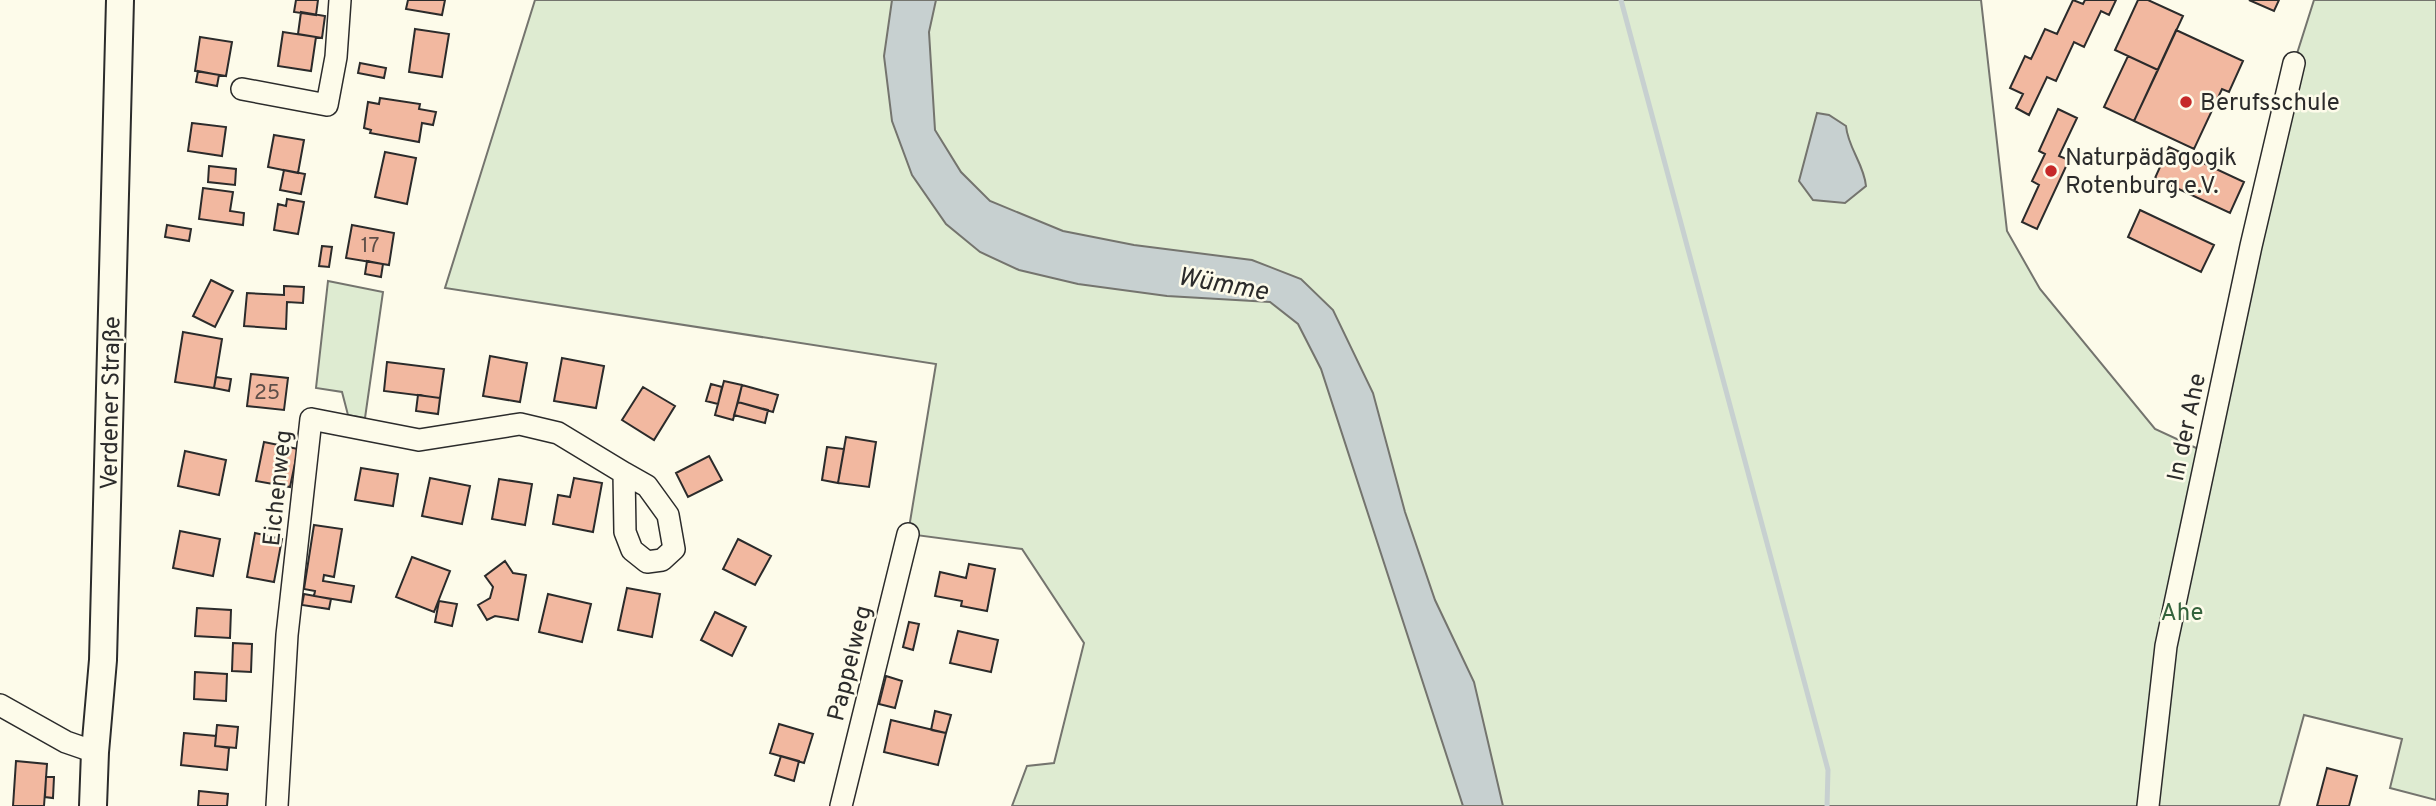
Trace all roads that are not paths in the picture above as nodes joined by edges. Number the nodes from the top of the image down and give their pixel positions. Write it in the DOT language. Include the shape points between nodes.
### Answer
graph roads {
  1 [pos="121,0"];
  2 [pos="340,0"];
  3 [pos="2294,63"];
  4 [pos="242,89"];
  5 [pos="624,473"];
  6 [pos="908,534"];
  7 [pos="0,705"];
  8 [pos="95,752"];
  9 [pos="93,806"];
  10 [pos="277,806"];
  11 [pos="841,806"];
  12 [pos="2148,806"];
  1 -- 8 [label="main road, Verdener Straße" via="103,660"];
  2 -- 4 [label="street" via="327,105"];
  3 -- 12 [label="street, In der Ahe" via="2166,646"];
  5 -- 10 [label="street, Eichenweg" via="558,433 520,424 418,440 312,419 287,635"];
  6 -- 11 [label="street, Pappelweg"];
  7 -- 8 [label="street" via="66,743"];
  8 -- 9 [label="main road, Verdener Straße"];
}
